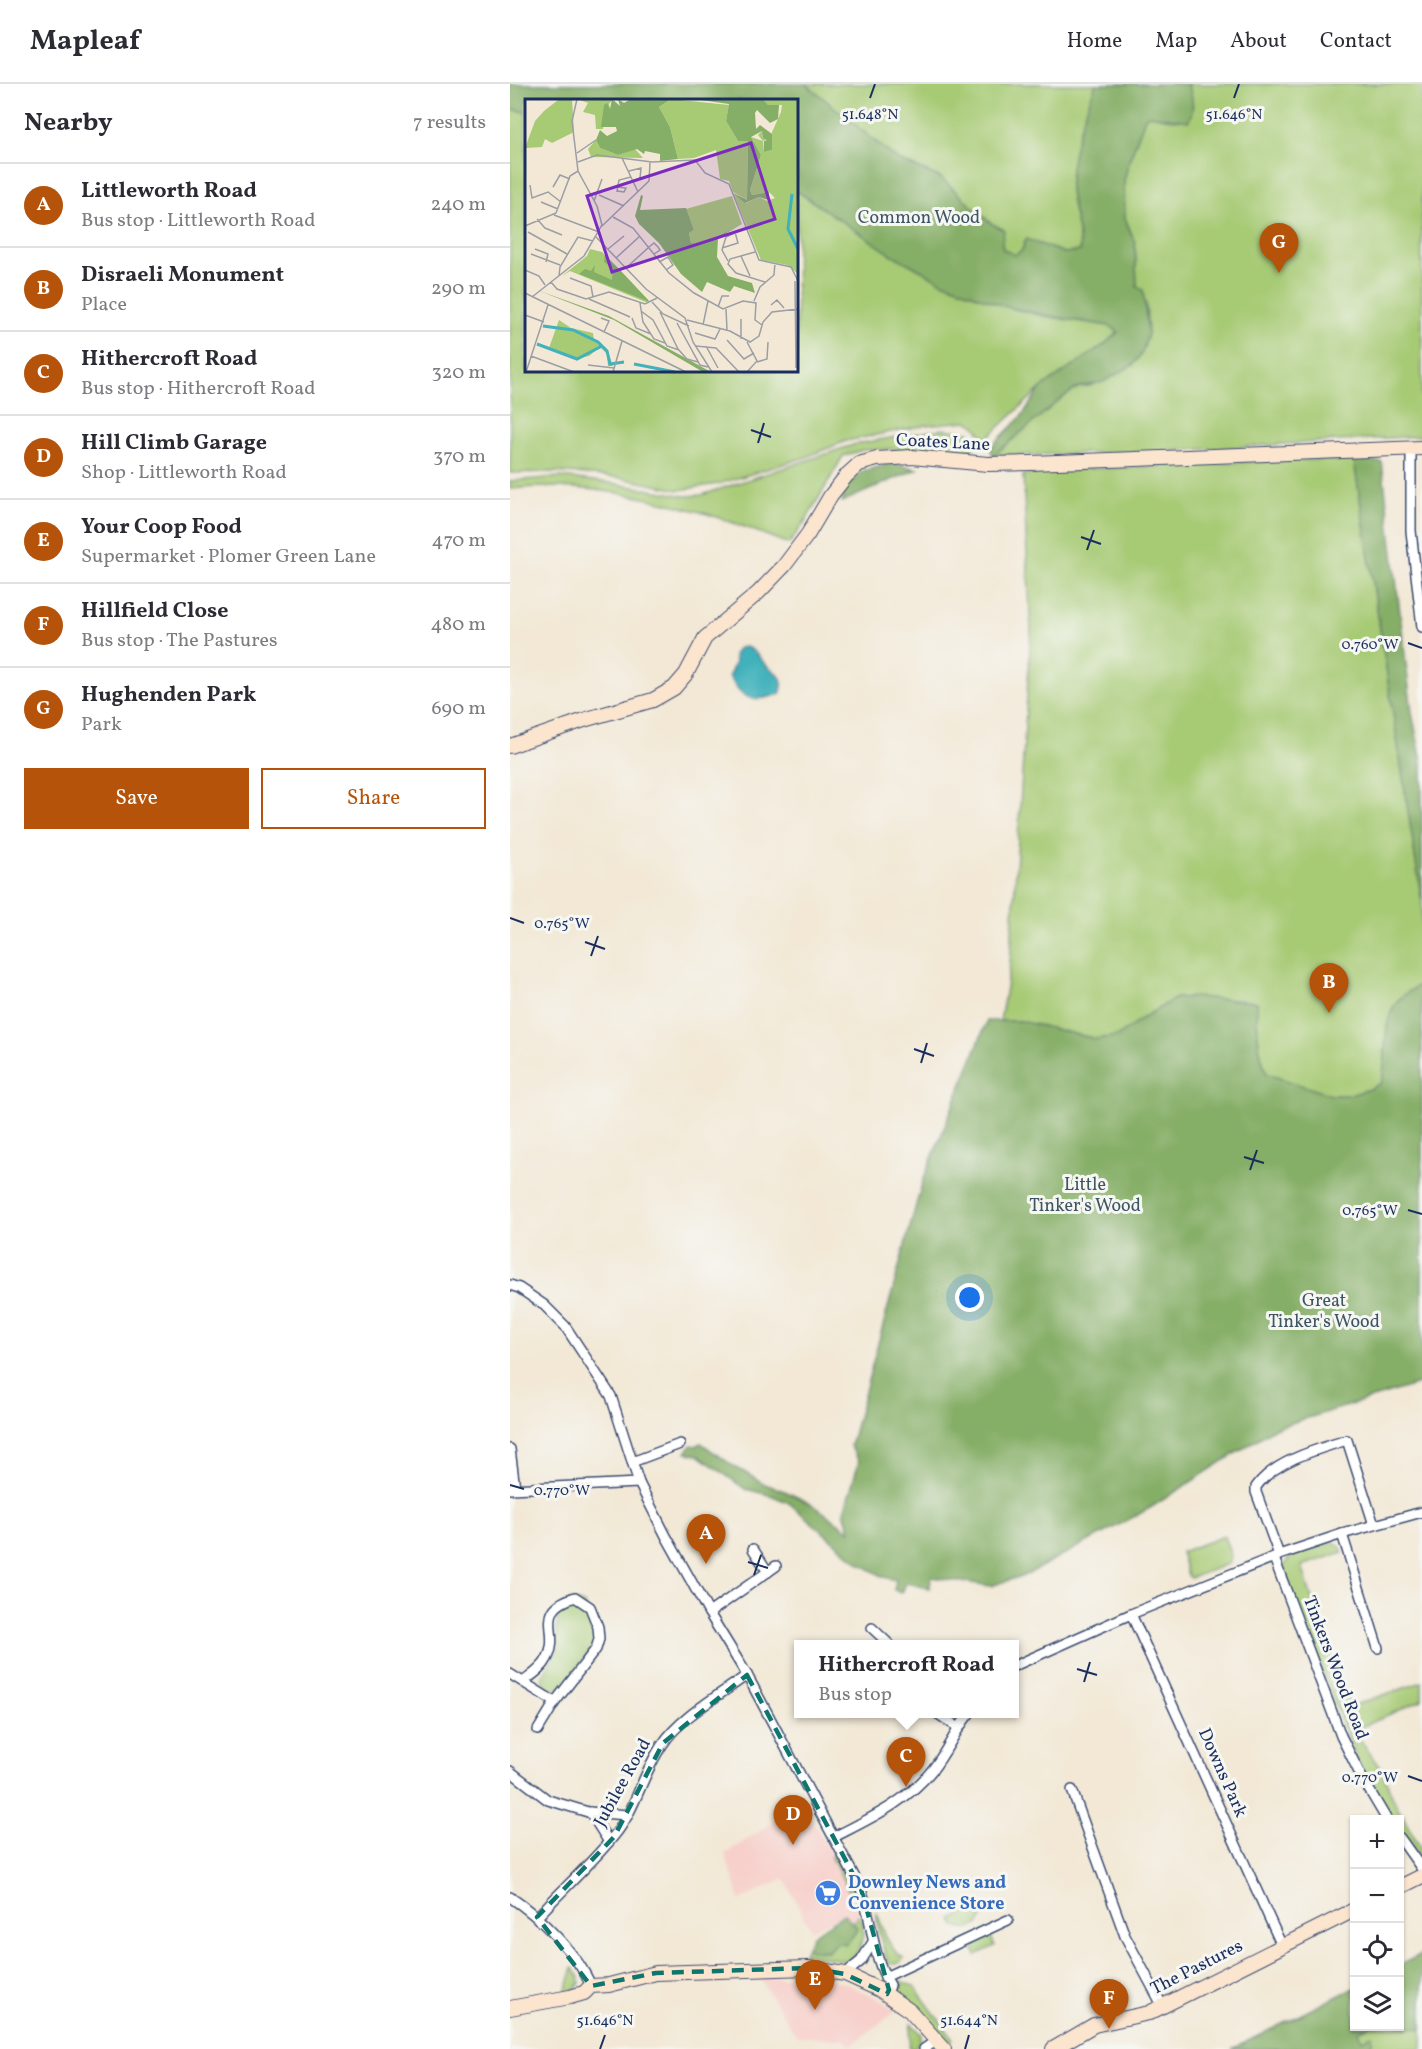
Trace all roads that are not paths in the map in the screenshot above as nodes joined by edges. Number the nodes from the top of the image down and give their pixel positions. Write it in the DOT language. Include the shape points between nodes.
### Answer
graph roads {
  1 [pos="1416,449"];
  2 [pos="1418,570"];
  3 [pos="1422,627"];
  4 [pos="510,746"];
  5 [pos="510,1285"];
  6 [pos="680,1444"];
  7 [pos="510,1449"];
  8 [pos="632,1462"];
  9 [pos="639,1483"];
  10 [pos="513,1488"];
  11 [pos="1422,1512"];
  12 [pos="1374,1525"];
  13 [pos="1342,1534"];
  14 [pos="753,1550"];
  15 [pos="1276,1557"];
  16 [pos="709,1613"];
  17 [pos="1131,1614"];
  18 [pos="872,1628"];
  19 [pos="885,1640"];
  20 [pos="1378,1648"];
  21 [pos="1019,1664"];
  22 [pos="510,1674"];
  23 [pos="747,1676"];
  24 [pos="523,1682"];
  25 [pos="555,1702"];
  26 [pos="945,1718"];
  27 [pos="966,1718"];
  28 [pos="959,1728"];
  29 [pos="538,1730"];
  30 [pos="510,1771"];
  31 [pos="1072,1790"];
  32 [pos="590,1812"];
  33 [pos="628,1815"];
  34 [pos="1385,1815"];
  35 [pos="834,1837"];
  36 [pos="609,1842"];
  37 [pos="1404,1844"];
  38 [pos="1422,1869"];
  39 [pos="1422,1876"];
  40 [pos="1404,1885"];
  41 [pos="510,1897"];
  42 [pos="1350,1912"];
  43 [pos="537,1917"];
  44 [pos="1008,1920"];
  45 [pos="873,1942"];
  46 [pos="1282,1946"];
  47 [pos="844,1974"];
  48 [pos="885,1977"];
  49 [pos="591,1986"];
  50 [pos="887,1994"];
  51 [pos="1162,2005"];
  52 [pos="510,2008"];
  53 [pos="940,2044"];
  54 [pos="924,2049"];
  55 [pos="1053,2049"];
  1 -- 2 [label="street" via="1411,531"];
  1 -- 4 [label="street, Coates Lane" via="988,464 912,457 859,464 831,495 784,566 705,638 674,688 659,698"];
  2 -- 3 [label="street"];
  5 -- 8 [label="street" via="544,1305 565,1326 611,1396"];
  6 -- 8 [label="street"];
  7 -- 10 [label="street"];
  8 -- 9 [label="street"];
  9 -- 10 [label="street"];
  9 -- 16 [label="street"];
  11 -- 12 [label="street"];
  12 -- 13 [label="street"];
  12 -- 15 [label="street, Tinkers Wood Road" via="1347,1440 1311,1451 1285,1463 1256,1487"];
  13 -- 15 [label="street"];
  13 -- 20 [label="street"];
  14 -- 16 [label="street" via="772,1569"];
  15 -- 17 [label="street"];
  15 -- 34 [label="street, Tinkers Wood Road" via="1341,1736"];
  16 -- 23 [label="street"];
  17 -- 21 [label="street"];
  17 -- 46 [label="street, Downs Park"];
  18 -- 19 [label="street"];
  22 -- 24 [label="street"];
  23 -- 33 [label="street, Jubilee Road" via="698,1710 663,1743"];
  23 -- 35 [label="street"];
  24 -- 25 [label="street"];
  24 -- 25 [label="street" via="548,1658 550,1617 555,1608 575,1597 587,1604 598,1627 596,1649"];
  25 -- 29 [label="street"];
  26 -- 28 [label="street"];
  27 -- 28 [label="street"];
  28 -- 35 [label="street" via="935,1767 912,1792"];
  30 -- 32 [label="street" via="548,1800"];
  31 -- 51 [label="street" via="1125,1936"];
  32 -- 33 [label="street"];
  32 -- 36 [label="street"];
  33 -- 36 [label="street, Jubilee Road"];
  35 -- 45 [label="street" via="867,1905"];
  36 -- 43 [label="street, Jubilee Road"];
  37 -- 38 [label="street"];
  39 -- 40 [label="street"];
  41 -- 43 [label="street"];
  42 -- 46 [label="street, The Pastures"];
  43 -- 49 [label="street" via="570,1954"];
  44 -- 48 [label="street"];
  45 -- 47 [label="street" via="861,1961"];
  45 -- 48 [label="street"];
  46 -- 51 [label="street, The Pastures"];
  47 -- 49 [label="street" via="808,1968 674,1972"];
  47 -- 50 [label="street"];
  48 -- 50 [label="street" via="890,1985"];
  49 -- 52 [label="street" via="570,1997"];
  50 -- 53 [label="street" via="910,2011"];
  51 -- 55 [label="street, The Pastures" via="1149,2013 1094,2025"];
  53 -- 54 [label="street"];
}
